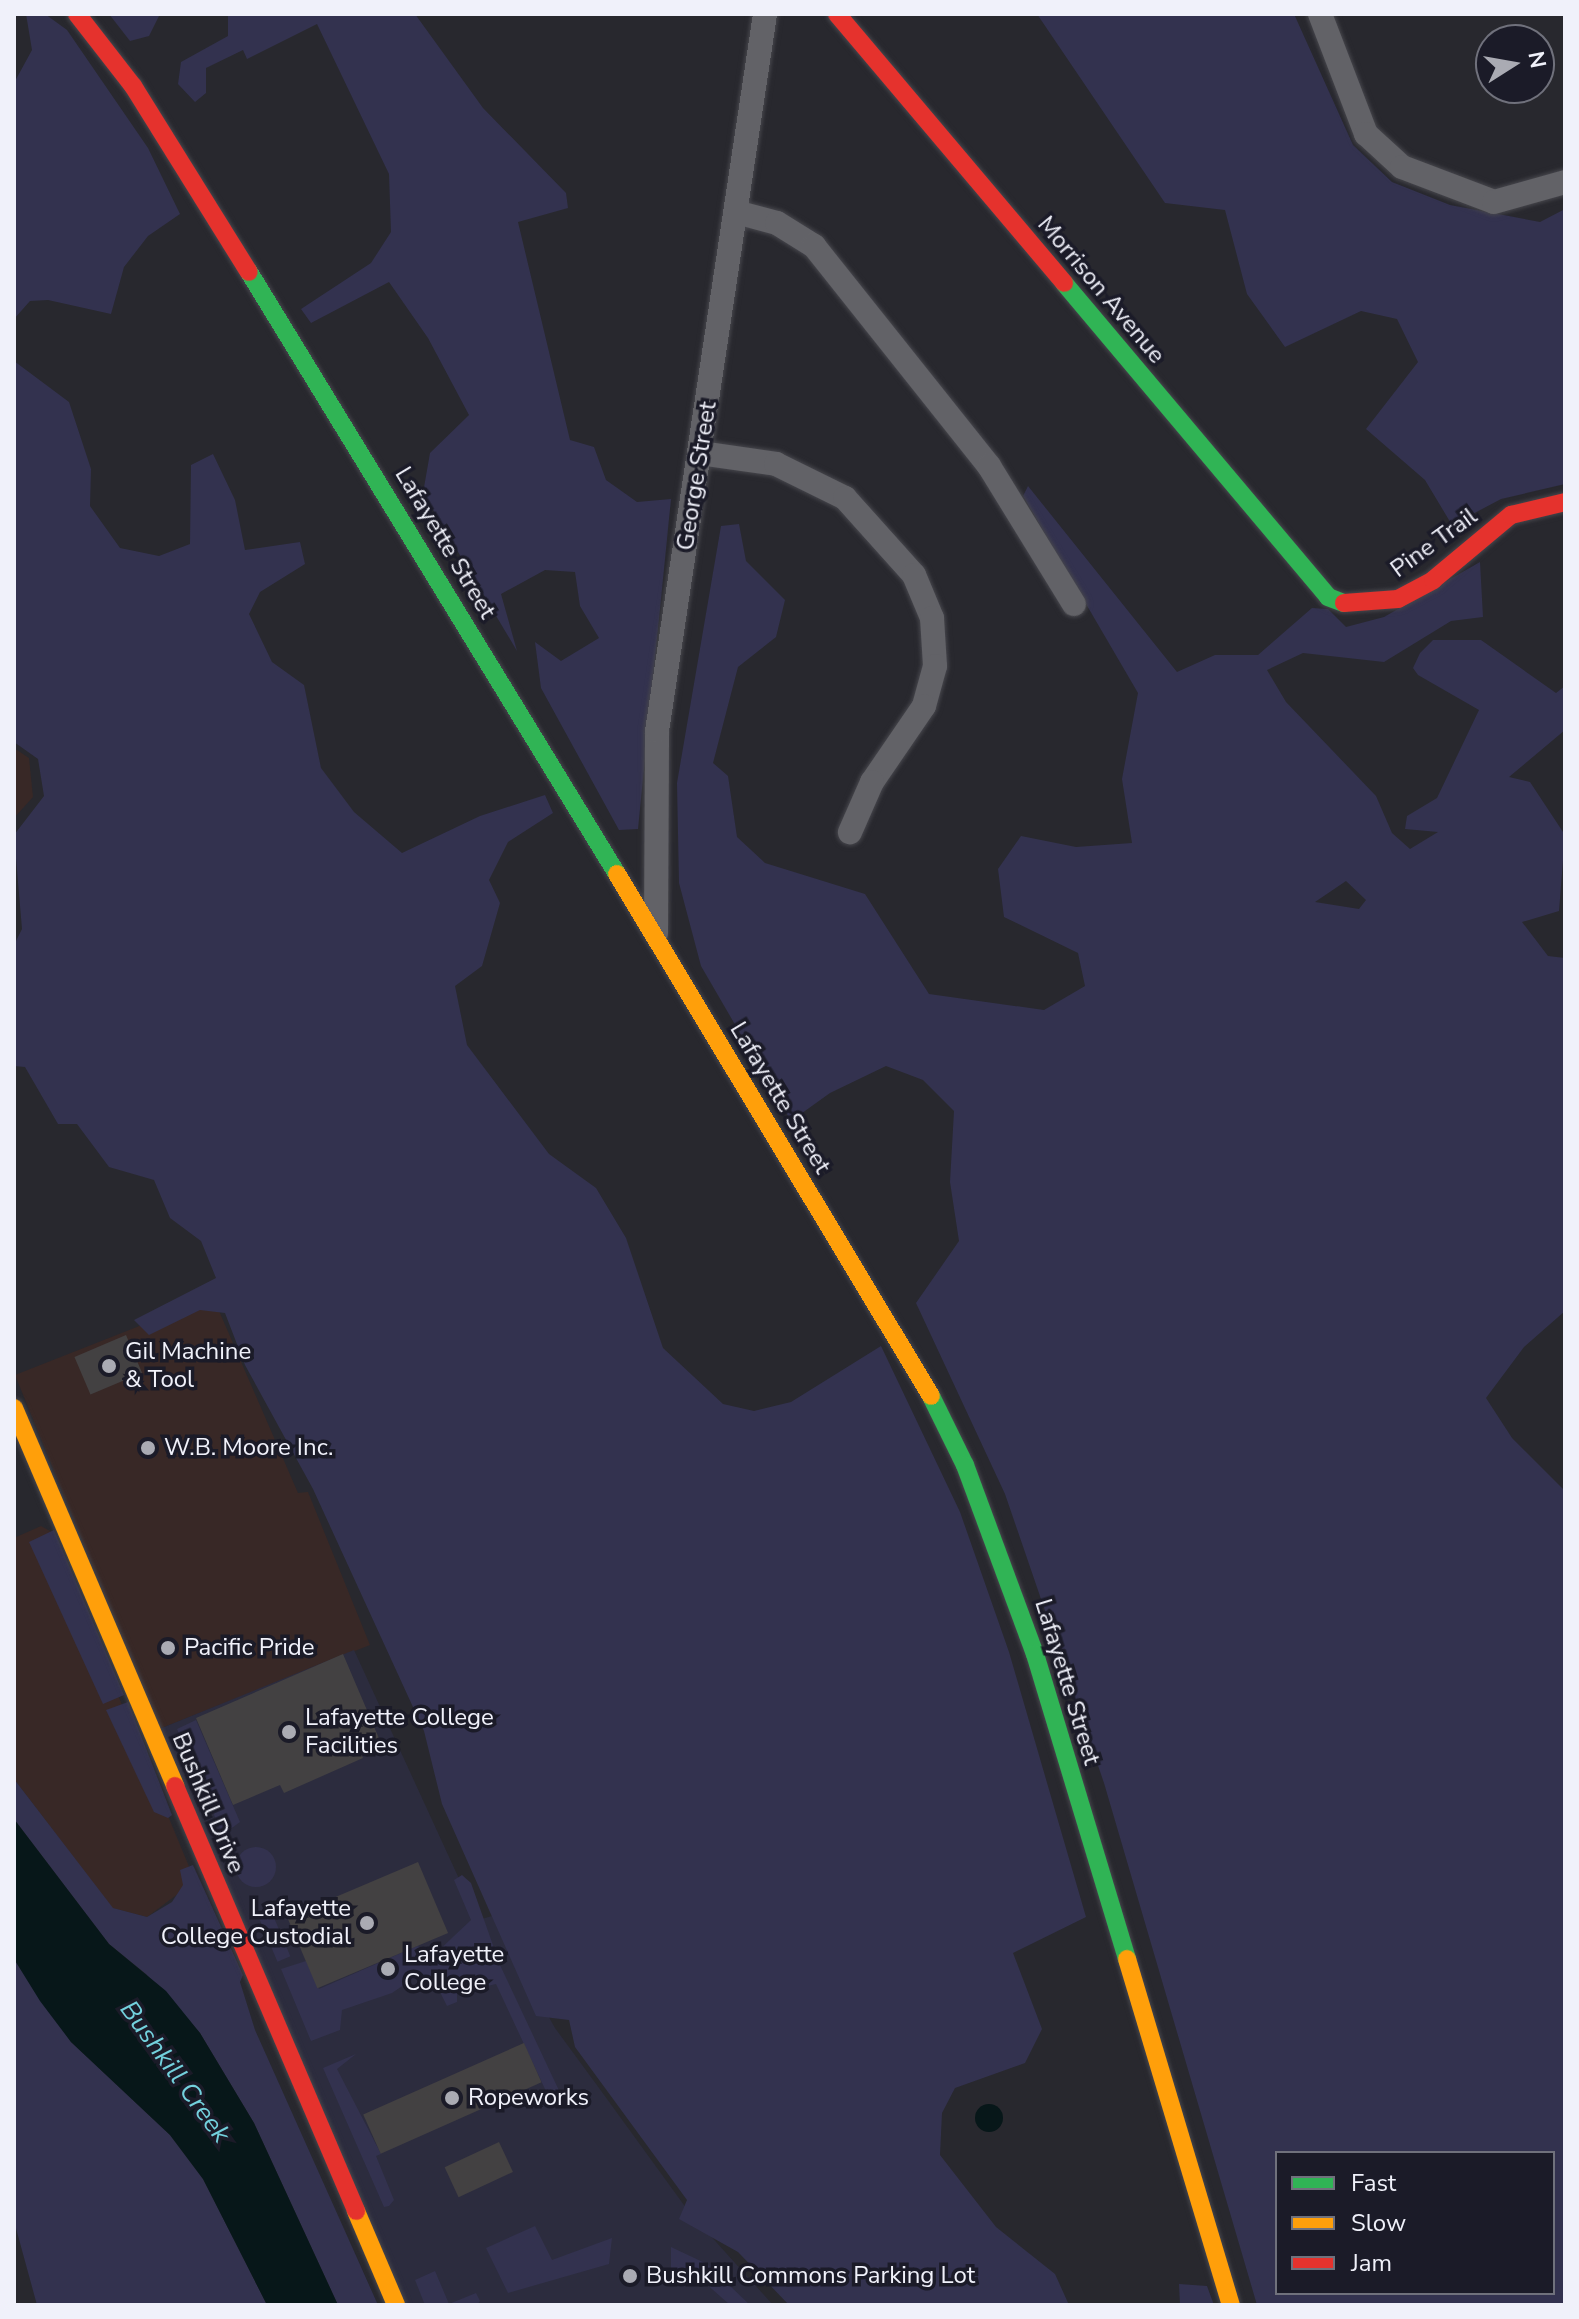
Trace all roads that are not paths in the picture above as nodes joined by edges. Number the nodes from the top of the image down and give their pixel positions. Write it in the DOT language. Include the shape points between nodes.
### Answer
graph roads {
  1 [pos="77,14"];
  2 [pos="765,14"];
  3 [pos="837,14"];
  4 [pos="1320,14"];
  5 [pos="1565,182"];
  6 [pos="736,212"];
  7 [pos="700,453"];
  8 [pos="1565,502"];
  9 [pos="1328,597"];
  10 [pos="1074,604"];
  11 [pos="850,832"];
  12 [pos="656,940"];
  13 [pos="14,1408"];
  14 [pos="396,2305"];
  15 [pos="1231,2305"];
  1 -- 12 [label="main road, Lafayette Street" via="122,71 271,306"];
  2 -- 6 [label="street, George Street"];
  3 -- 9 [label="main road, Morrison Avenue"];
  4 -- 5 [label="street" via="1366,134 1402,167 1494,202"];
  6 -- 7 [label="street, George Street"];
  6 -- 10 [label="street" via="777,223 814,246 989,466"];
  7 -- 11 [label="street" via="776,464 845,498 914,575 932,618 935,666 924,706 872,782"];
  7 -- 12 [label="street, George Street" via="657,731"];
  8 -- 9 [label="main road, Pine Trail" via="1511,515 1433,580 1398,599 1350,605"];
  12 -- 15 [label="main road, Lafayette Street" via="925,1383 965,1465 1035,1654"];
  13 -- 14 [label="main road, Bushkill Drive"];
}
